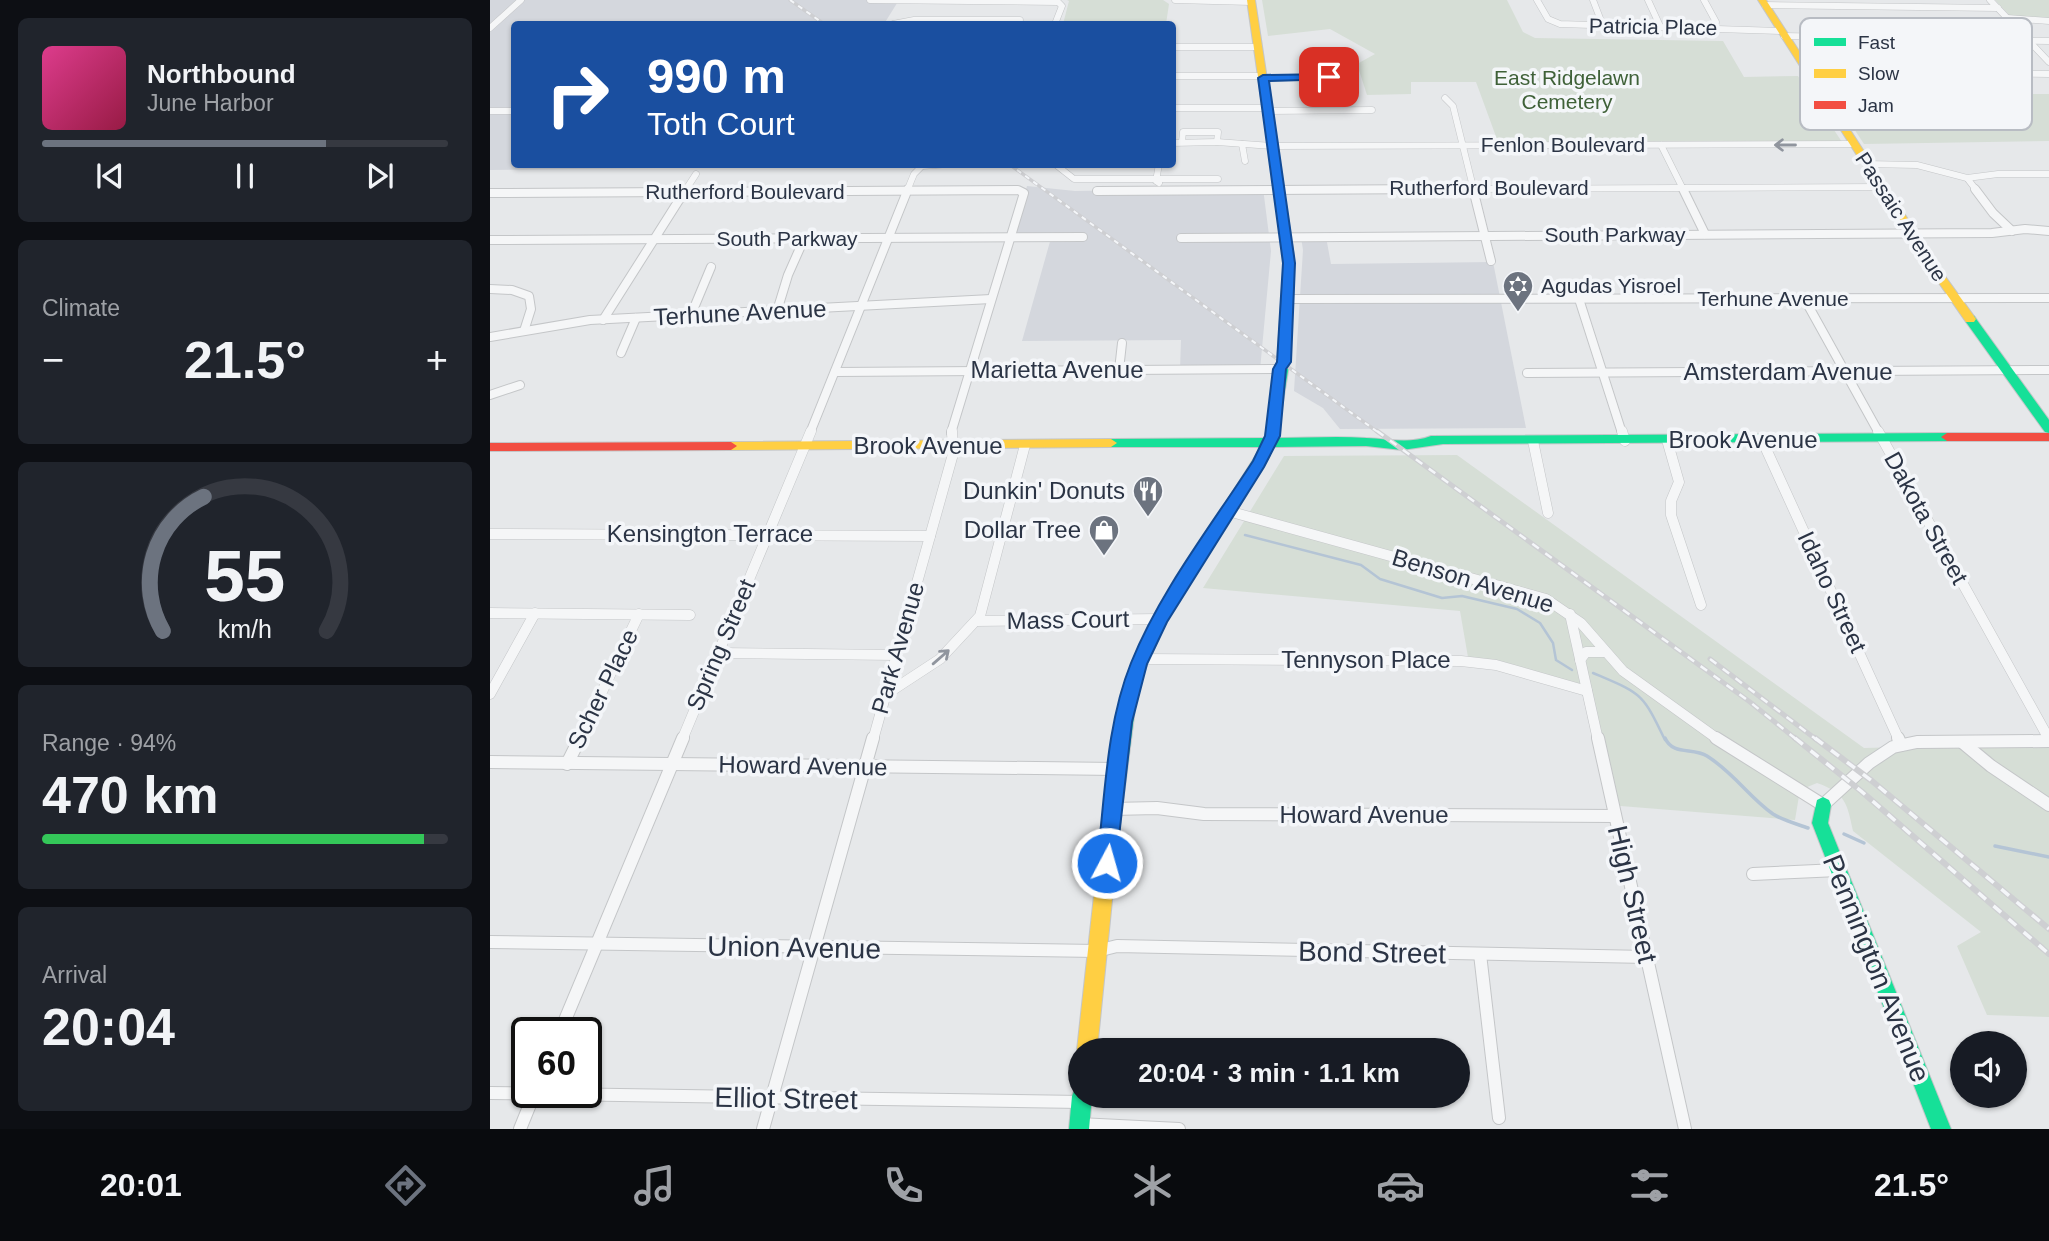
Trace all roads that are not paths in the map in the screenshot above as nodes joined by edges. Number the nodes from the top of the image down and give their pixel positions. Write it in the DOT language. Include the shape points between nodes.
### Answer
graph roads {
  1 [pos="521,0"];
  2 [pos="1175,0"];
  3 [pos="1537,0"];
  4 [pos="1593,0"];
  5 [pos="1648,0"];
  6 [pos="1704,0"];
  7 [pos="1990,0"];
  8 [pos="870,1"];
  9 [pos="1251,1"];
  10 [pos="1029,2"];
  11 [pos="1192,2"];
  12 [pos="1763,2"];
  13 [pos="1998,8"];
  14 [pos="1191,11"];
  15 [pos="2007,18"];
  16 [pos="909,21"];
  17 [pos="966,21"];
  18 [pos="1019,21"];
  19 [pos="1056,21"];
  20 [pos="1603,26"];
  21 [pos="1660,26"];
  22 [pos="1716,27"];
  23 [pos="490,28"];
  24 [pos="1783,33"];
  25 [pos="1800,33"];
  26 [pos="2032,44"];
  27 [pos="1176,47"];
  28 [pos="1259,47"];
  29 [pos="1800,61"];
  30 [pos="2049,62"];
  31 [pos="1176,76"];
  32 [pos="1263,77"];
  33 [pos="1351,77"];
  34 [pos="1445,98"];
  35 [pos="1176,108"];
  36 [pos="1268,109"];
  37 [pos="1372,110"];
  38 [pos="490,111"];
  39 [pos="511,111"];
  40 [pos="1844,130"];
  41 [pos="1176,143"];
  42 [pos="1242,144"];
  43 [pos="1853,144"];
  44 [pos="1463,145"];
  45 [pos="1661,145"];
  46 [pos="1272,146"];
  47 [pos="1245,161"];
  48 [pos="1866,164"];
  49 [pos="919,168"];
  50 [pos="1060,168"];
  51 [pos="1158,168"];
  52 [pos="696,174"];
  53 [pos="2049,174"];
  54 [pos="1967,178"];
  55 [pos="1218,179"];
  56 [pos="1156,184"];
  57 [pos="1682,187"];
  58 [pos="1881,187"];
  59 [pos="1473,188"];
  60 [pos="1279,189"];
  61 [pos="999,190"];
  62 [pos="908,191"];
  63 [pos="1097,191"];
  64 [pos="685,192"];
  65 [pos="490,193"];
  66 [pos="2012,230"];
  67 [pos="2049,231"];
  68 [pos="1704,234"];
  69 [pos="1911,234"];
  70 [pos="1484,236"];
  71 [pos="1011,237"];
  72 [pos="1083,237"];
  73 [pos="1286,237"];
  74 [pos="1181,238"];
  75 [pos="654,239"];
  76 [pos="804,239"];
  77 [pos="889,239"];
  78 [pos="490,240"];
  79 [pos="1491,261"];
  80 [pos="710,267"];
  81 [pos="490,289"];
  82 [pos="1804,298"];
  83 [pos="1955,298"];
  84 [pos="2049,298"];
  85 [pos="991,299"];
  86 [pos="1286,299"];
  87 [pos="1578,299"];
  88 [pos="862,307"];
  89 [pos="776,311"];
  90 [pos="691,316"];
  91 [pos="636,318"];
  92 [pos="603,320"];
  93 [pos="524,331"];
  94 [pos="490,337"];
  95 [pos="1122,343"];
  96 [pos="621,353"];
  97 [pos="1280,369"];
  98 [pos="1119,370"];
  99 [pos="2007,370"];
  100 [pos="2049,370"];
  101 [pos="969,371"];
  102 [pos="1846,371"];
  103 [pos="835,372"];
  104 [pos="1527,373"];
  105 [pos="1603,373"];
  106 [pos="520,385"];
  107 [pos="490,396"];
  108 [pos="2049,429"];
  109 [pos="2049,437"];
  110 [pos="1882,439"];
  111 [pos="1667,440"];
  112 [pos="1762,440"];
  113 [pos="1533,441"];
  114 [pos="1625,441"];
  115 [pos="1270,443"];
  116 [pos="1025,445"];
  117 [pos="804,446"];
  118 [pos="951,446"];
  119 [pos="494,449"];
  120 [pos="1228,511"];
  121 [pos="1548,513"];
  122 [pos="490,534"];
  123 [pos="768,535"];
  124 [pos="930,536"];
  125 [pos="1701,605"];
  126 [pos="490,613"];
  127 [pos="536,613"];
  128 [pos="639,614"];
  129 [pos="1570,614"];
  130 [pos="690,615"];
  131 [pos="1160,619"];
  132 [pos="976,621"];
  133 [pos="1604,652"];
  134 [pos="718,653"];
  135 [pos="896,655"];
  136 [pos="1141,659"];
  137 [pos="1580,660"];
  138 [pos="1587,691"];
  139 [pos="490,694"];
  140 [pos="885,695"];
  141 [pos="2049,740"];
  142 [pos="1962,742"];
  143 [pos="1901,745"];
  144 [pos="490,762"];
  145 [pos="567,764"];
  146 [pos="671,765"];
  147 [pos="864,767"];
  148 [pos="1117,769"];
  149 [pos="2049,805"];
  150 [pos="1823,806"];
  151 [pos="1112,809"];
  152 [pos="1615,816"];
  153 [pos="1838,870"];
  154 [pos="1753,874"];
  155 [pos="490,942"];
  156 [pos="597,944"];
  157 [pos="814,947"];
  158 [pos="1097,951"];
  159 [pos="1480,954"];
  160 [pos="1647,957"];
  161 [pos="566,1017"];
  162 [pos="1088,1038"];
  163 [pos="490,1093"];
  164 [pos="511,1093"];
  165 [pos="602,1094"];
  166 [pos="772,1098"];
  167 [pos="1068,1099"];
  168 [pos="529,1108"];
  169 [pos="1081,1108"];
  170 [pos="1499,1118"];
  171 [pos="1079,1126"];
  172 [pos="520,1129"];
  173 [pos="763,1129"];
  174 [pos="1179,1129"];
  175 [pos="1685,1129"];
  176 [pos="1941,1129"];
  1 -- 23 [label="street"];
  2 -- 11 [label="street"];
  3 -- 20 [label="street, Patricia Place" via="1545,16 1555,23"];
  4 -- 20 [label="street"];
  5 -- 21 [label="street"];
  6 -- 22 [label="street"];
  7 -- 13 [label="street"];
  8 -- 10 [label="street"];
  9 -- 11 [label="street"];
  9 -- 28 [label="main road"];
  10 -- 18 [label="street"];
  10 -- 19 [label="street" via="1061,2"];
  11 -- 14 [label="street"];
  12 -- 13 [label="street"];
  12 -- 24 [label="main road, Passaic Avenue"];
  13 -- 15 [label="street"];
  16 -- 17 [label="street"];
  20 -- 21 [label="street, Patricia Place"];
  21 -- 22 [label="street, Patricia Place"];
  22 -- 24 [label="street, Patricia Place"];
  24 -- 25 [label="street, Patricia Place"];
  24 -- 29 [label="main road, Passaic Avenue"];
  26 -- 30 [label="street"];
  27 -- 28 [label="street"];
  28 -- 32 [label="main road"];
  31 -- 32 [label="street"];
  32 -- 33 [label="street"];
  32 -- 36 [label="main road"];
  34 -- 44 [label="street" via="1454,106"];
  35 -- 36 [label="street"];
  36 -- 37 [label="street"];
  36 -- 46 [label="main road"];
  38 -- 39 [label="street"];
  40 -- 43 [label="main road, Passaic Avenue"];
  41 -- 42 [label="street, Fenlon Boulevard"];
  42 -- 46 [label="street, Fenlon Boulevard"];
  42 -- 47 [label="street"];
  43 -- 45 [label="street, Fenlon Boulevard, one-way"];
  43 -- 48 [label="main road, Passaic Avenue"];
  44 -- 45 [label="street, Fenlon Boulevard"];
  44 -- 46 [label="street, Fenlon Boulevard"];
  44 -- 59 [label="street"];
  45 -- 57 [label="street"];
  46 -- 60 [label="main road"];
  48 -- 54 [label="street" via="1917,165"];
  48 -- 58 [label="main road, Passaic Avenue"];
  49 -- 62 [label="street, Spring Street"];
  50 -- 56 [label="street" via="1074,179"];
  51 -- 56 [label="street"];
  52 -- 64 [label="street"];
  53 -- 54 [label="street"];
  54 -- 66 [label="street"];
  55 -- 56 [label="street"];
  56 -- 60 [label="street, Rutherford Boulevard"];
  56 -- 63 [label="street, Rutherford Boulevard"];
  57 -- 58 [label="street, Rutherford Boulevard"];
  57 -- 59 [label="street, Rutherford Boulevard"];
  57 -- 68 [label="street"];
  58 -- 69 [label="main road, Passaic Avenue"];
  59 -- 60 [label="street, Rutherford Boulevard"];
  59 -- 70 [label="street"];
  60 -- 73 [label="main road"];
  61 -- 62 [label="street, Rutherford Boulevard"];
  61 -- 71 [label="street, Park Avenue" via="1024,193"];
  62 -- 64 [label="street, Rutherford Boulevard"];
  62 -- 77 [label="street, Spring Street"];
  64 -- 65 [label="street, Rutherford Boulevard"];
  64 -- 75 [label="street"];
  66 -- 67 [label="street, South Parkway"];
  66 -- 69 [label="street, South Parkway"];
  68 -- 69 [label="street, South Parkway"];
  68 -- 70 [label="street, South Parkway"];
  69 -- 83 [label="main road, Passaic Avenue"];
  70 -- 73 [label="street, South Parkway"];
  70 -- 79 [label="street"];
  71 -- 72 [label="street, South Parkway"];
  71 -- 77 [label="street, South Parkway"];
  71 -- 85 [label="street, Park Avenue"];
  73 -- 74 [label="street, South Parkway"];
  73 -- 86 [label="main road"];
  75 -- 76 [label="street, South Parkway"];
  75 -- 78 [label="street, South Parkway"];
  75 -- 92 [label="street"];
  76 -- 77 [label="street, South Parkway"];
  76 -- 89 [label="street"];
  77 -- 88 [label="street, Spring Street"];
  80 -- 90 [label="street"];
  81 -- 93 [label="street" via="529,296 531,309"];
  82 -- 83 [label="street, Terhune Avenue"];
  82 -- 87 [label="street, Terhune Avenue"];
  82 -- 102 [label="street, Dakota Street"];
  83 -- 84 [label="street, Terhune Avenue"];
  83 -- 99 [label="main road, Passaic Avenue"];
  85 -- 88 [label="street, Terhune Avenue"];
  85 -- 101 [label="street, Park Avenue"];
  86 -- 87 [label="street, Terhune Avenue"];
  86 -- 97 [label="main road" via="1276,363"];
  87 -- 105 [label="street"];
  88 -- 89 [label="street, Terhune Avenue"];
  88 -- 103 [label="street, Spring Street"];
  89 -- 90 [label="street, Terhune Avenue"];
  90 -- 91 [label="street, Terhune Avenue"];
  91 -- 92 [label="street, Terhune Avenue"];
  91 -- 96 [label="street"];
  92 -- 93 [label="street, Terhune Avenue"];
  93 -- 94 [label="street, Terhune Avenue"];
  95 -- 98 [label="street"];
  97 -- 98 [label="street, Marietta Avenue"];
  97 -- 115 [label="main road"];
  98 -- 101 [label="street, Marietta Avenue"];
  99 -- 100 [label="street, Amsterdam Avenue"];
  99 -- 102 [label="street, Amsterdam Avenue"];
  99 -- 108 [label="main road, Passaic Avenue"];
  101 -- 103 [label="street, Marietta Avenue"];
  101 -- 118 [label="street, Park Avenue"];
  102 -- 105 [label="street, Amsterdam Avenue"];
  102 -- 110 [label="street, Dakota Street"];
  103 -- 117 [label="street, Spring Street"];
  104 -- 105 [label="street, Amsterdam Avenue"];
  105 -- 114 [label="street"];
  106 -- 107 [label="street"];
  109 -- 110 [label="main road, Brook Avenue"];
  110 -- 112 [label="main road, Brook Avenue"];
  110 -- 141 [label="street, Dakota Street"];
  111 -- 112 [label="main road, Brook Avenue"];
  111 -- 114 [label="main road, Brook Avenue"];
  111 -- 125 [label="street" via="1679,482 1671,515"];
  112 -- 143 [label="street, Idaho Street"];
  113 -- 114 [label="main road, Brook Avenue"];
  113 -- 115 [label="main road, Brook Avenue"];
  113 -- 121 [label="street"];
  115 -- 116 [label="main road, Brook Avenue"];
  115 -- 120 [label="main road"];
  116 -- 118 [label="main road, Brook Avenue"];
  116 -- 132 [label="street" via="984,608"];
  117 -- 118 [label="main road, Brook Avenue"];
  117 -- 119 [label="main road, Brook Avenue"];
  117 -- 123 [label="street, Spring Street"];
  118 -- 124 [label="street, Park Avenue" via="953,454"];
  120 -- 129 [label="street, Benson Avenue" via="1546,599"];
  120 -- 131 [label="main road"];
  122 -- 123 [label="street, Kensington Terrace"];
  123 -- 124 [label="street, Kensington Terrace"];
  123 -- 134 [label="street, Spring Street"];
  124 -- 135 [label="street, Park Avenue"];
  126 -- 127 [label="street"];
  127 -- 128 [label="street"];
  127 -- 139 [label="street"];
  128 -- 130 [label="street"];
  128 -- 145 [label="street, Scher Place"];
  129 -- 133 [label="street, Benson Avenue"];
  129 -- 137 [label="street, High Street"];
  131 -- 132 [label="street, Mass Court"];
  131 -- 136 [label="main road"];
  140 -- 132 [label="street, one-way" via="940,659"];
  133 -- 137 [label="street" via="1586,652"];
  133 -- 150 [label="street, Benson Avenue" via="1625,673"];
  134 -- 135 [label="street"];
  134 -- 146 [label="street, Spring Street"];
  135 -- 140 [label="street, Park Avenue"];
  136 -- 138 [label="street, Tennyson Place" via="1476,662"];
  136 -- 148 [label="main road" via="1128,699"];
  137 -- 138 [label="street, High Street"];
  138 -- 152 [label="street, High Street"];
  140 -- 147 [label="street, Park Avenue"];
  141 -- 142 [label="street"];
  142 -- 143 [label="street"];
  142 -- 149 [label="street"];
  143 -- 150 [label="street" via="1886,750"];
  144 -- 145 [label="street, Howard Avenue"];
  145 -- 146 [label="street, Howard Avenue"];
  146 -- 147 [label="street, Howard Avenue"];
  146 -- 156 [label="street, Spring Street"];
  147 -- 148 [label="street, Howard Avenue"];
  147 -- 157 [label="street, Park Avenue"];
  148 -- 151 [label="main road"];
  150 -- 153 [label="main road, Pennington Avenue" via="1820,823"];
  151 -- 152 [label="street, Howard Avenue" via="1204,814"];
  151 -- 158 [label="main road"];
  152 -- 160 [label="street, High Street"];
  153 -- 154 [label="street"];
  153 -- 176 [label="main road, Pennington Avenue"];
  155 -- 156 [label="street, Union Avenue"];
  156 -- 157 [label="street, Union Avenue"];
  156 -- 161 [label="street, Spring Street"];
  157 -- 158 [label="street, Union Avenue"];
  157 -- 166 [label="street, Park Avenue"];
  158 -- 159 [label="street, Bond Street" via="1116,946"];
  158 -- 162 [label="main road"];
  159 -- 160 [label="street, Bond Street"];
  159 -- 170 [label="street"];
  160 -- 175 [label="street, High Street"];
  163 -- 164 [label="street, Elliot Street"];
  165 -- 166 [label="street, Elliot Street"];
  166 -- 167 [label="street, Elliot Street"];
  166 -- 173 [label="street, Park Avenue"];
  168 -- 172 [label="street"];
  169 -- 171 [label="main road"];
  171 -- 174 [label="street"];
}
